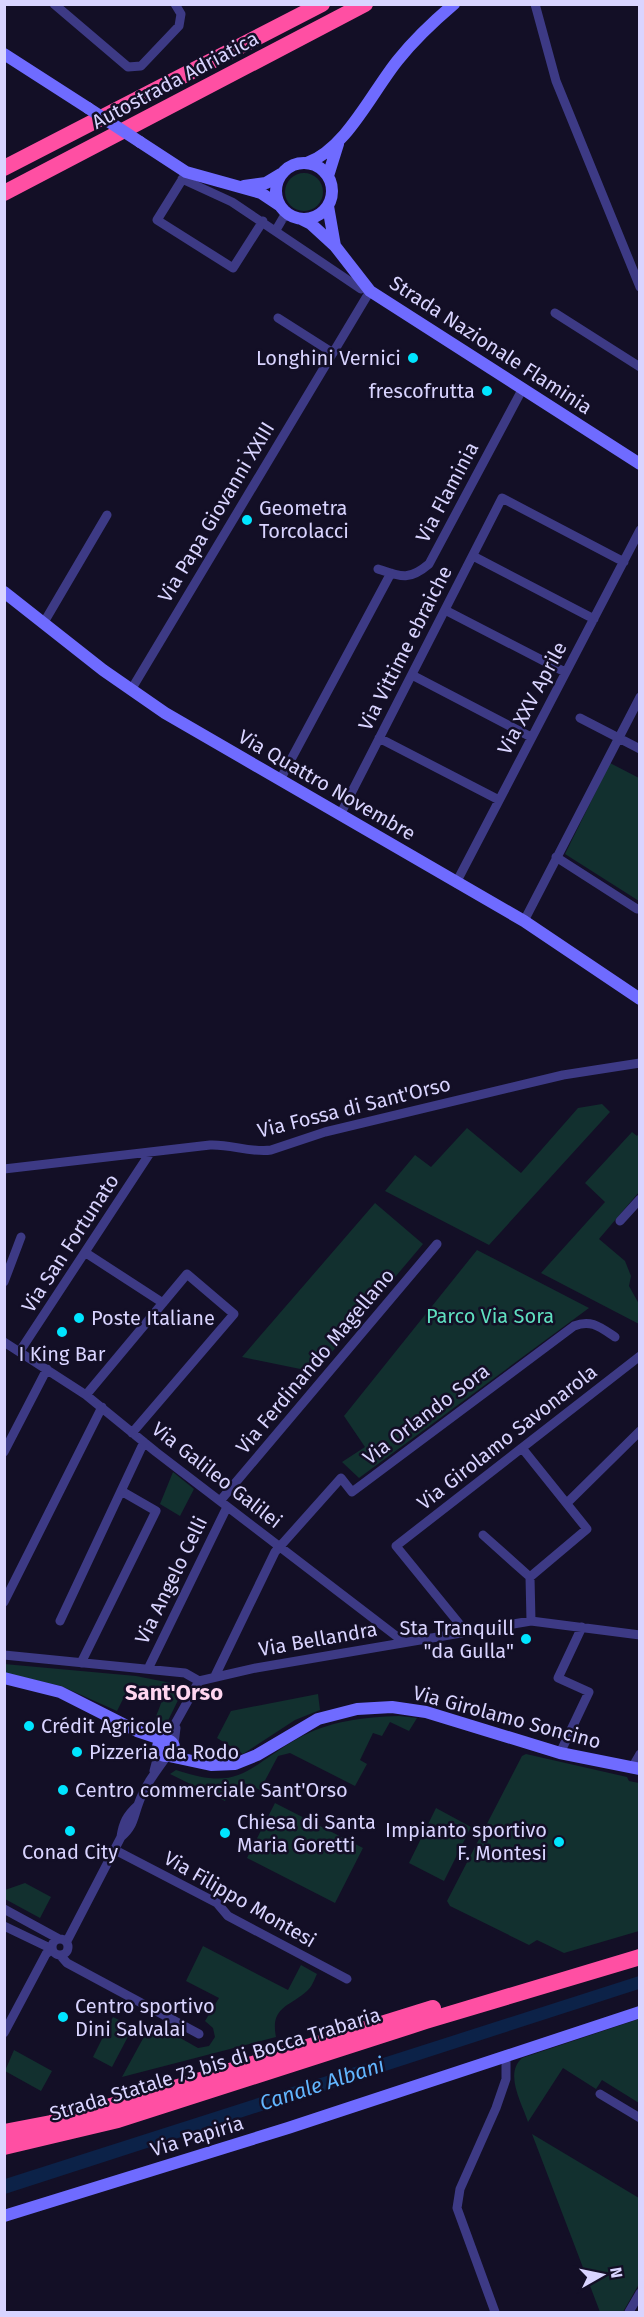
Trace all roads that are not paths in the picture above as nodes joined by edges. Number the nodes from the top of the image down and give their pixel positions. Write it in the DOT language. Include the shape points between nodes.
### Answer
graph roads {
  1 [pos="54,4"];
  2 [pos="175,4"];
  3 [pos="322,4"];
  4 [pos="365,4"];
  5 [pos="454,4"];
  6 [pos="536,4"];
  7 [pos="4,54"];
  8 [pos="340,140"];
  9 [pos="307,163"];
  10 [pos="4,168"];
  11 [pos="284,171"];
  12 [pos="184,175"];
  13 [pos="328,176"];
  14 [pos="240,186"];
  15 [pos="4,193"];
  16 [pos="327,206"];
  17 [pos="290,213"];
  18 [pos="263,221"];
  19 [pos="276,230"];
  20 [pos="335,246"];
  21 [pos="639,287"];
  22 [pos="365,290"];
  23 [pos="555,314"];
  24 [pos="278,318"];
  25 [pos="333,353"];
  26 [pos="639,367"];
  27 [pos="524,388"];
  28 [pos="639,464"];
  29 [pos="107,515"];
  30 [pos="639,530"];
  31 [pos="473,556"];
  32 [pos="624,562"];
  33 [pos="378,569"];
  34 [pos="391,573"];
  35 [pos="4,592"];
  36 [pos="445,610"];
  37 [pos="594,619"];
  38 [pos="43,624"];
  39 [pos="565,672"];
  40 [pos="412,675"];
  41 [pos="131,690"];
  42 [pos="639,697"];
  43 [pos="580,718"];
  44 [pos="531,736"];
  45 [pos="379,738"];
  46 [pos="618,738"];
  47 [pos="639,749"];
  48 [pos="280,780"];
  49 [pos="499,800"];
  50 [pos="340,815"];
  51 [pos="556,856"];
  52 [pos="456,883"];
  53 [pos="637,909"];
  54 [pos="524,921"];
  55 [pos="639,999"];
  56 [pos="639,1063"];
  57 [pos="150,1153"];
  58 [pos="4,1170"];
  59 [pos="639,1199"];
  60 [pos="620,1221"];
  61 [pos="21,1237"];
  62 [pos="437,1244"];
  63 [pos="86,1253"];
  64 [pos="4,1282"];
  65 [pos="163,1304"];
  66 [pos="615,1337"];
  67 [pos="4,1342"];
  68 [pos="20,1351"];
  69 [pos="639,1356"];
  70 [pos="47,1369"];
  71 [pos="86,1395"];
  72 [pos="102,1407"];
  73 [pos="639,1431"];
  74 [pos="132,1433"];
  75 [pos="144,1442"];
  76 [pos="522,1448"];
  77 [pos="4,1452"];
  78 [pos="123,1492"];
  79 [pos="567,1503"];
  80 [pos="223,1504"];
  81 [pos="483,1535"];
  82 [pos="280,1547"];
  83 [pos="530,1577"];
  84 [pos="4,1602"];
  85 [pos="60,1621"];
  86 [pos="531,1621"];
  87 [pos="639,1625"];
  88 [pos="582,1627"];
  89 [pos="466,1632"];
  90 [pos="637,1634"];
  91 [pos="405,1642"];
  92 [pos="4,1655"];
  93 [pos="81,1663"];
  94 [pos="148,1669"];
  95 [pos="215,1676"];
  96 [pos="4,1678"];
  97 [pos="199,1681"];
  98 [pos="166,1748"];
  99 [pos="561,1754"];
  100 [pos="639,1754"];
  101 [pos="636,1768"];
  102 [pos="115,1850"];
  103 [pos="4,1909"];
  104 [pos="4,1926"];
  105 [pos="63,1940"];
  106 [pos="639,1946"];
  107 [pos="57,1953"];
  108 [pos="639,1957"];
  109 [pos="347,1979"];
  110 [pos="639,2012"];
  111 [pos="401,2023"];
  112 [pos="4,2033"];
  113 [pos="199,2034"];
  114 [pos="500,2057"];
  115 [pos="600,2094"];
  116 [pos="68,2118"];
  117 [pos="639,2118"];
  118 [pos="4,2124"];
  119 [pos="4,2132"];
  120 [pos="4,2147"];
  121 [pos="4,2216"];
  122 [pos="639,2293"];
  123 [pos="495,2313"];
  124 [pos="629,2313"];
  1 -- 2 [label="street" via="128,67 141,66 182,20"];
  3 -- 10 [label="highway, Autostrada Adriatica"];
  4 -- 15 [label="highway, Autostrada Adriatica"];
  5 -- 8 [label="main road" via="399,59"];
  6 -- 21 [label="street" via="556,81"];
  7 -- 12 [label="main road, Strada Nazionale Flaminia, bridge"];
  8 -- 9 [label="main road, Strada Nazionale Flaminia" via="324,155"];
  8 -- 13 [label="main road, Strada Nazionale Flaminia"];
  9 -- 11 [label="main road, Strada Nazionale Flaminia"];
  9 -- 13 [label="main road"];
  11 -- 14 [label="main road, Strada Nazionale Flaminia" via="266,183"];
  11 -- 17 [label="main road" via="276,188"];
  12 -- 14 [label="main road, Strada Nazionale Flaminia"];
  12 -- 18 [label="street, Strada Nazionale Flaminia"];
  12 -- 18 [label="street" via="157,220 233,268"];
  13 -- 16 [label="main road, Strada Nazionale Flaminia" via="332,195"];
  14 -- 17 [label="main road, Strada Nazionale Flaminia" via="269,197"];
  16 -- 17 [label="main road" via="319,215"];
  16 -- 20 [label="main road, Strada Nazionale Flaminia"];
  17 -- 19 [label="street"];
  17 -- 20 [label="main road, Strada Nazionale Flaminia" via="311,224"];
  18 -- 19 [label="street, Strada Nazionale Flaminia"];
  19 -- 22 [label="street, Strada Nazionale Flaminia"];
  20 -- 22 [label="main road, Strada Nazionale Flaminia"];
  22 -- 25 [label="street, Via Papa Giovanni XXIII"];
  22 -- 27 [label="main road, Strada Nazionale Flaminia"];
  23 -- 26 [label="street"];
  24 -- 25 [label="street"];
  25 -- 41 [label="street, Via Papa Giovanni XXIII"];
  27 -- 28 [label="main road, Strada Nazionale Flaminia"];
  27 -- 34 [label="street, Via Flaminia" via="429,564 417,574 402,577"];
  29 -- 38 [label="street"];
  30 -- 32 [label="street, Via XXV Aprile"];
  31 -- 32 [label="street, Via Vittime ebraiche" via="502,498"];
  31 -- 36 [label="street, Via Vittime ebraiche"];
  31 -- 37 [label="street"];
  32 -- 37 [label="street, Via XXV Aprile"];
  33 -- 34 [label="street, Via Flaminia"];
  34 -- 48 [label="street"];
  35 -- 38 [label="main road, Via Quattro Novembre"];
  36 -- 39 [label="street"];
  36 -- 40 [label="street, Via Vittime ebraiche"];
  37 -- 39 [label="street, Via XXV Aprile"];
  38 -- 41 [label="main road, Via Quattro Novembre"];
  39 -- 44 [label="street, Via XXV Aprile"];
  40 -- 44 [label="street"];
  40 -- 45 [label="street, Via Vittime ebraiche"];
  41 -- 48 [label="main road, Via Quattro Novembre"];
  42 -- 46 [label="street"];
  43 -- 46 [label="street"];
  44 -- 49 [label="street, Via XXV Aprile"];
  45 -- 49 [label="street"];
  45 -- 50 [label="street, Via Vittime ebraiche"];
  46 -- 47 [label="street"];
  46 -- 51 [label="street"];
  48 -- 50 [label="main road, Via Quattro Novembre"];
  49 -- 52 [label="street, Via XXV Aprile"];
  50 -- 52 [label="main road, Via Quattro Novembre"];
  51 -- 53 [label="street"];
  51 -- 54 [label="street"];
  52 -- 54 [label="main road, Via Quattro Novembre"];
  54 -- 55 [label="main road, Via Quattro Novembre"];
  56 -- 57 [label="street, Via Fossa di Sant'Orso" via="553,1077 336,1129 262,1152 227,1144"];
  57 -- 58 [label="street, Via Fossa di Sant'Orso"];
  57 -- 63 [label="street, Via San Fortunato"];
  59 -- 60 [label="street"];
  61 -- 64 [label="street"];
  62 -- 80 [label="street, Via Ferdinando Magellano"];
  63 -- 65 [label="street"];
  63 -- 68 [label="street, Via San Fortunato"];
  65 -- 71 [label="street"];
  65 -- 74 [label="street" via="188,1274 234,1314"];
  66 -- 82 [label="street, Via Orlando Sora" via="594,1324 574,1326 351,1492 341,1478"];
  67 -- 68 [label="street, Via Galileo Galilei"];
  68 -- 70 [label="street, Via Galileo Galilei"];
  69 -- 76 [label="street, Via Girolamo Savonarola"];
  70 -- 71 [label="street, Via Galileo Galilei"];
  70 -- 77 [label="street"];
  71 -- 72 [label="street, Via Galileo Galilei"];
  72 -- 74 [label="street, Via Galileo Galilei"];
  72 -- 84 [label="street"];
  73 -- 79 [label="street"];
  74 -- 75 [label="street, Via Galileo Galilei"];
  75 -- 78 [label="street"];
  75 -- 80 [label="street, Via Galileo Galilei"];
  76 -- 79 [label="street"];
  76 -- 89 [label="street, Via Girolamo Savonarola" via="396,1546"];
  78 -- 85 [label="street"];
  78 -- 93 [label="street" via="156,1511"];
  79 -- 83 [label="street" via="587,1529"];
  80 -- 82 [label="street, Via Galileo Galilei"];
  80 -- 94 [label="street, Via Angelo Celli"];
  81 -- 83 [label="street"];
  82 -- 91 [label="street, Via Galileo Galilei"];
  82 -- 95 [label="street"];
  83 -- 86 [label="street"];
  86 -- 88 [label="street, Via Bellandra"];
  86 -- 89 [label="street, Via Bellandra"];
  87 -- 90 [label="street"];
  88 -- 90 [label="street, Via Bellandra"];
  88 -- 99 [label="street" via="558,1678 589,1692"];
  89 -- 91 [label="street, Via Bellandra"];
  91 -- 95 [label="street, Via Bellandra"];
  92 -- 93 [label="street"];
  93 -- 94 [label="street"];
  94 -- 97 [label="street" via="185,1673"];
  95 -- 97 [label="street, Via Bellandra"];
  96 -- 98 [label="main road, Via Girolamo Soncino" via="60,1692"];
  97 -- 98 [label="street"];
  98 -- 99 [label="main road, Via Girolamo Soncino" via="197,1763 223,1766 244,1761 318,1719 376,1707 426,1712"];
  98 -- 102 [label="street" via="137,1806 122,1826 122,1837"];
  99 -- 101 [label="main road, Via Girolamo Soncino"];
  100 -- 101 [label="street"];
  102 -- 105 [label="street"];
  102 -- 109 [label="street, Via Filippo Montesi" via="217,1903 228,1916"];
  103 -- 105 [label="street"];
  104 -- 107 [label="street"];
  105 -- 107 [label="street" via="53,1943"];
  105 -- 107 [label="street" via="69,1949"];
  106 -- 111 [label="highway"];
  107 -- 112 [label="street" via="42,1964"];
  107 -- 113 [label="street" via="67,1963"];
  108 -- 111 [label="highway"];
  110 -- 114 [label="main road, Via Papiria"];
  111 -- 116 [label="highway, Strada Statale 73 bis di Bocca Trabaria"];
  111 -- 120 [label="highway, Strada Statale 73 bis di Bocca Trabaria" via="118,2120"];
  114 -- 121 [label="main road, Via Papiria"];
  114 -- 123 [label="street" via="506,2079 460,2189 457,2208"];
  115 -- 117 [label="street"];
  116 -- 118 [label="highway"];
  116 -- 119 [label="highway, Strada Statale 73 bis di Bocca Trabaria"];
  122 -- 124 [label="street"];
}
